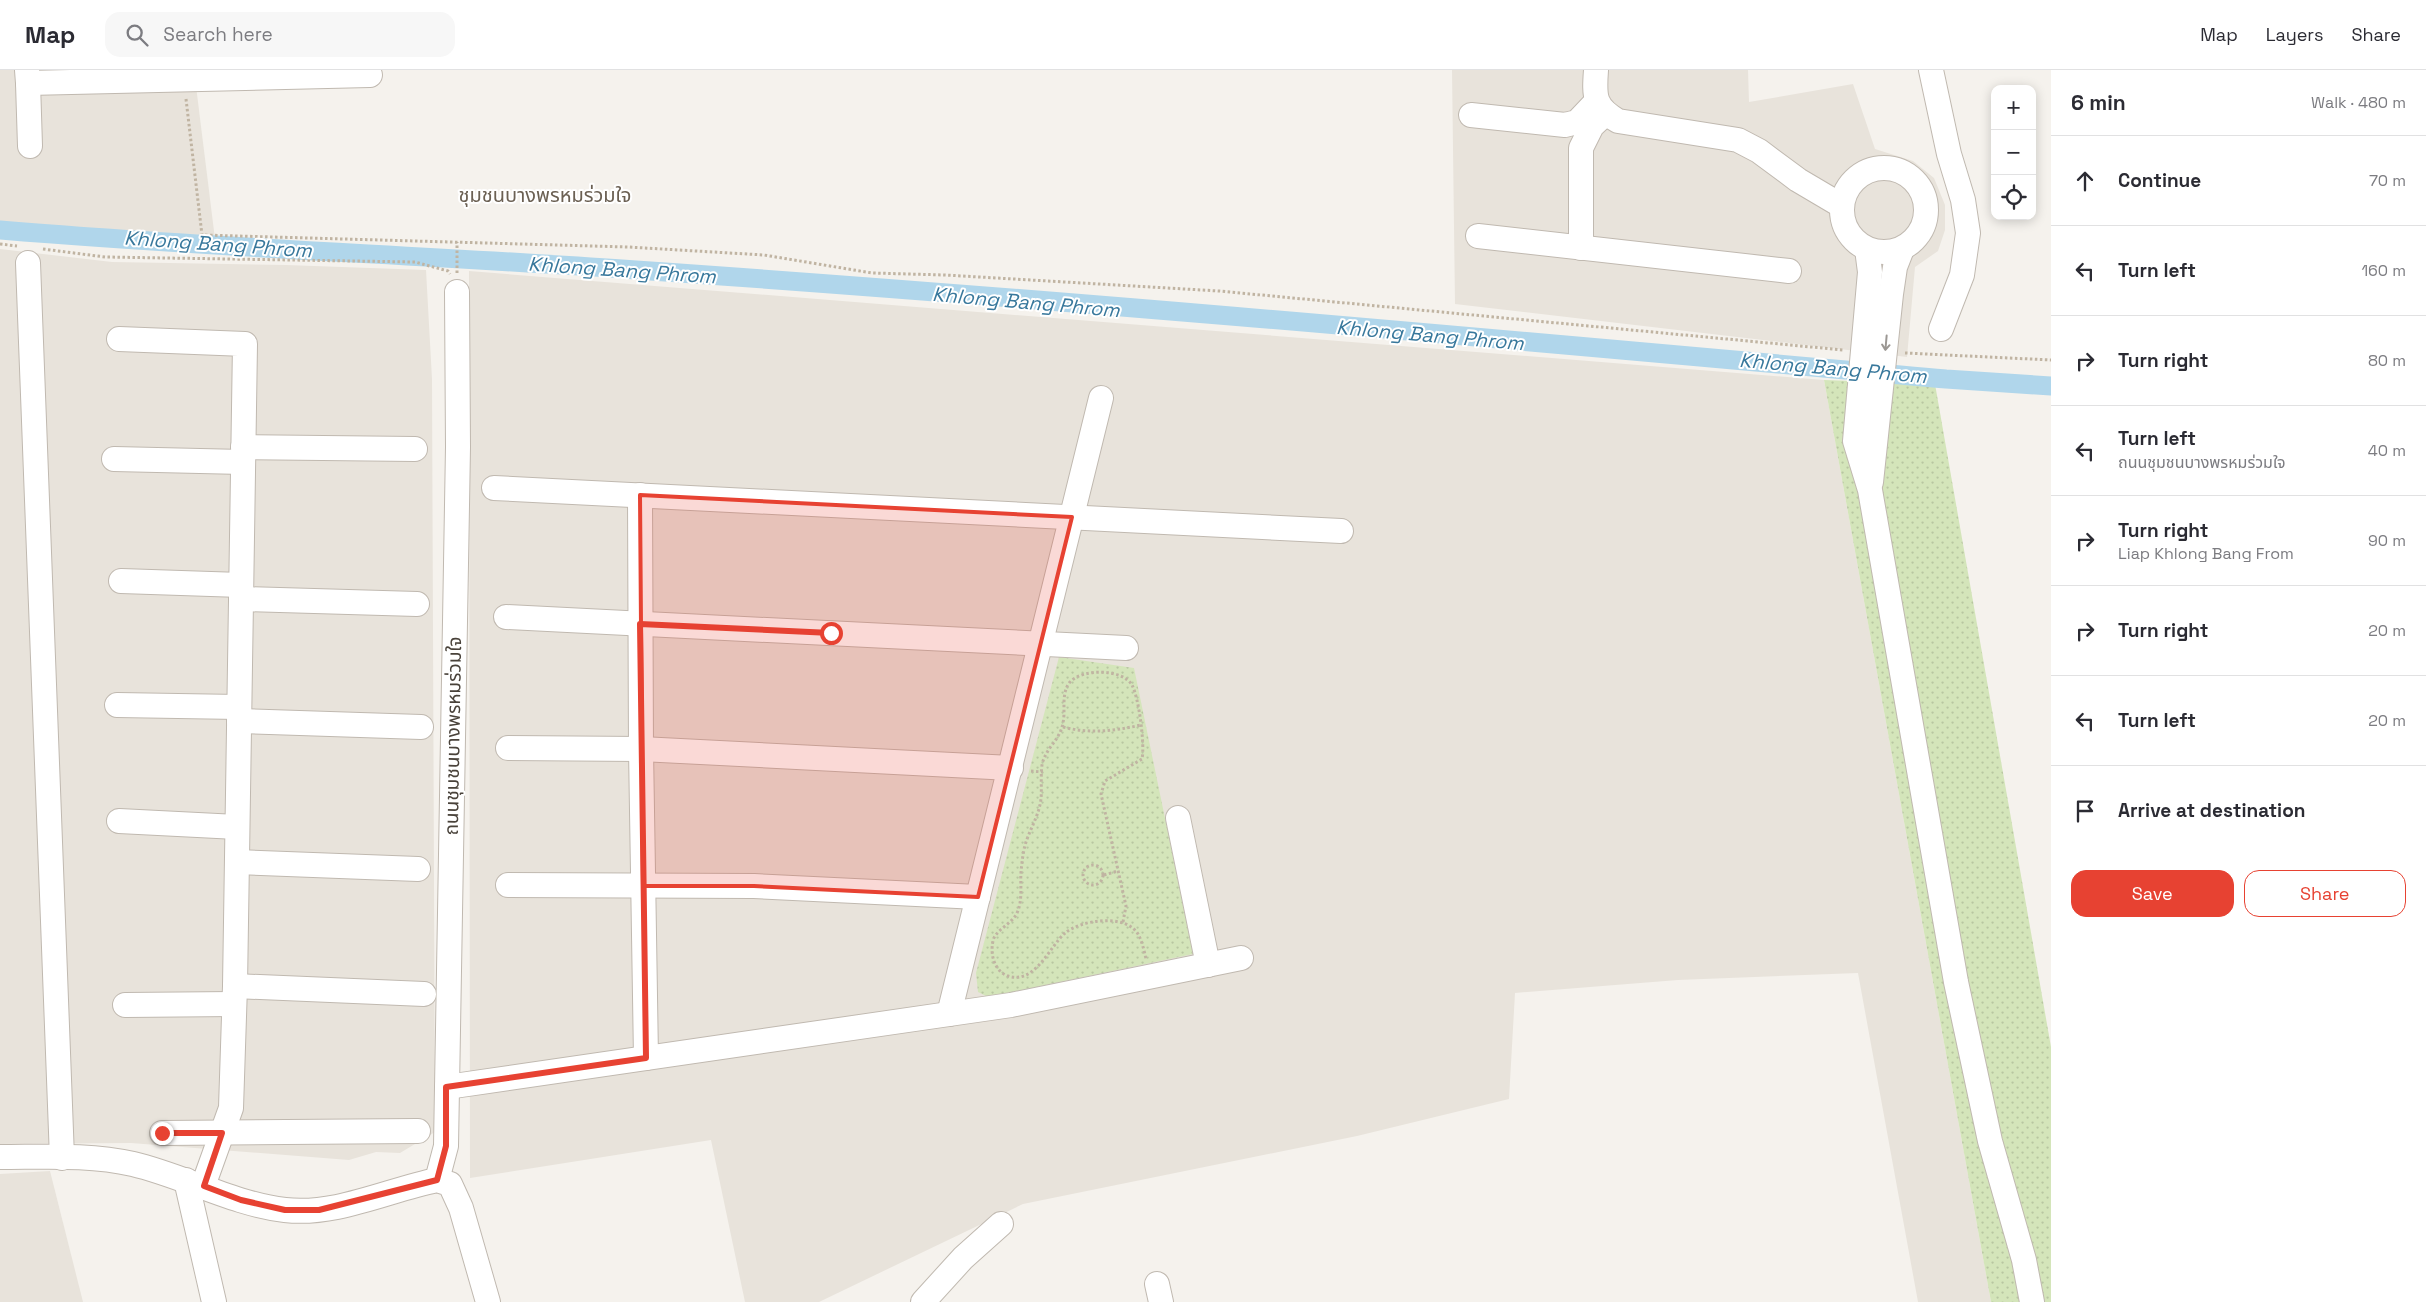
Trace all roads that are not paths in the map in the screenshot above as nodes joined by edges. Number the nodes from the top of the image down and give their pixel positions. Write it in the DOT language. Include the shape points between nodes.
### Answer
graph roads {
  1 [pos="1596,70"];
  2 [pos="1931,70"];
  3 [pos="370,76"];
  4 [pos="28,77"];
  5 [pos="1601,108"];
  6 [pos="1471,115"];
  7 [pos="30,146"];
  8 [pos="1842,206"];
  9 [pos="1478,236"];
  10 [pos="1581,248"];
  11 [pos="1868,249"];
  12 [pos="1902,249"];
  13 [pos="29,252"];
  14 [pos="1789,271"];
  15 [pos="454,278"];
  16 [pos="1941,329"];
  17 [pos="119,339"];
  18 [pos="1101,398"];
  19 [pos="1866,442"];
  20 [pos="415,449"];
  21 [pos="243,455"];
  22 [pos="114,459"];
  23 [pos="494,488"];
  24 [pos="640,495"];
  25 [pos="1072,518"];
  26 [pos="1341,531"];
  27 [pos="121,581"];
  28 [pos="241,592"];
  29 [pos="417,604"];
  30 [pos="506,617"];
  31 [pos="640,624"];
  32 [pos="1041,644"];
  33 [pos="1126,648"];
  34 [pos="117,705"];
  35 [pos="239,714"];
  36 [pos="421,727"];
  37 [pos="508,748"];
  38 [pos="641,749"];
  39 [pos="1011,768"];
  40 [pos="1178,818"];
  41 [pos="119,821"];
  42 [pos="237,827"];
  43 [pos="237,862"];
  44 [pos="418,869"];
  45 [pos="508,885"];
  46 [pos="643,886"];
  47 [pos="978,897"];
  48 [pos="1241,958"];
  49 [pos="1208,964"];
  50 [pos="424,994"];
  51 [pos="235,995"];
  52 [pos="125,1005"];
  53 [pos="949,1014"];
  54 [pos="646,1058"];
  55 [pos="446,1087"];
  56 [pos="418,1132"];
  57 [pos="162,1133"];
  58 [pos="222,1133"];
  59 [pos="0,1157"];
  60 [pos="62,1158"];
  61 [pos="437,1180"];
  62 [pos="195,1183"];
  63 [pos="1002,1224"];
  64 [pos="214,1302"];
  65 [pos="488,1302"];
  66 [pos="923,1302"];
  67 [pos="2032,1302"];
  1 -- 5 [label="street"];
  2 -- 16 [label="street" via="1968,233 1962,275"];
  3 -- 4 [label="street"];
  4 -- 7 [label="street"];
  5 -- 6 [label="street" via="1565,125"];
  5 -- 8 [label="street" via="1618,121 1738,140"];
  5 -- 10 [label="street" via="1581,148"];
  8 -- 11 [label="street" via="1844,225 1850,236"];
  8 -- 12 [label="street" via="1849,186 1870,170 1884,168 1910,176 1926,200 1927,215 1923,229"];
  9 -- 10 [label="street"];
  10 -- 14 [label="street"];
  11 -- 12 [label="street" via="1888,253"];
  11 -- 19 [label="street"];
  12 -- 19 [label="street, one-way" via="1895,267"];
  13 -- 60 [label="street"];
  15 -- 55 [label="street, ถนนชุมชนบางพรหมร่วมใจ" via="458,457"];
  17 -- 21 [label="street" via="245,344"];
  18 -- 25 [label="street"];
  19 -- 67 [label="street" via="1870,490 1956,982 1990,1141 2024,1260"];
  20 -- 21 [label="street"];
  21 -- 22 [label="street"];
  21 -- 28 [label="street"];
  23 -- 24 [label="street"];
  24 -- 25 [label="street"];
  24 -- 31 [label="street"];
  25 -- 26 [label="street"];
  25 -- 32 [label="street"];
  27 -- 28 [label="street"];
  28 -- 29 [label="street"];
  28 -- 35 [label="street"];
  30 -- 31 [label="street"];
  31 -- 32 [label="street"];
  31 -- 38 [label="street"];
  32 -- 33 [label="street"];
  32 -- 39 [label="street"];
  34 -- 35 [label="street"];
  35 -- 36 [label="street"];
  35 -- 42 [label="street"];
  37 -- 38 [label="street"];
  38 -- 39 [label="street"];
  38 -- 46 [label="street"];
  39 -- 47 [label="street"];
  40 -- 49 [label="street"];
  41 -- 42 [label="street"];
  42 -- 43 [label="street"];
  43 -- 44 [label="street"];
  43 -- 51 [label="street"];
  45 -- 46 [label="street"];
  46 -- 47 [label="street" via="754,886"];
  46 -- 54 [label="street"];
  47 -- 53 [label="street"];
  48 -- 49 [label="street"];
  49 -- 53 [label="street" via="1011,1005"];
  50 -- 51 [label="street"];
  51 -- 52 [label="street"];
  51 -- 58 [label="street" via="231,1108"];
  53 -- 54 [label="street"];
  54 -- 55 [label="street"];
  55 -- 61 [label="street, ถนนชุมชนบางพรหมร่วมใจ" via="446,1146"];
  56 -- 58 [label="street"];
  57 -- 58 [label="street"];
  58 -- 62 [label="street"];
  59 -- 60 [label="street"];
  60 -- 62 [label="street" via="131,1164"];
  61 -- 62 [label="street" via="319,1210 285,1210 241,1200"];
  61 -- 65 [label="street" via="450,1184 461,1208"];
  62 -- 64 [label="street"];
  63 -- 66 [label="street" via="963,1258"];
}
